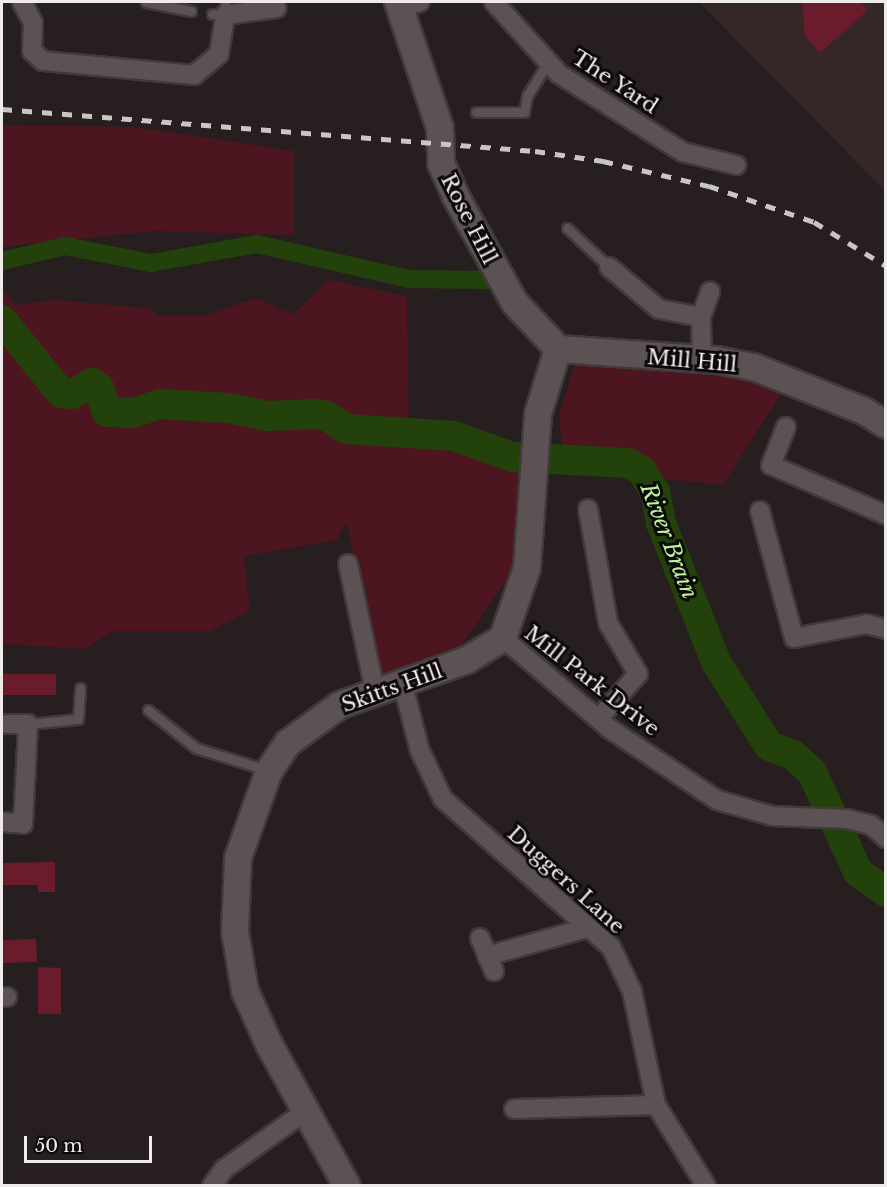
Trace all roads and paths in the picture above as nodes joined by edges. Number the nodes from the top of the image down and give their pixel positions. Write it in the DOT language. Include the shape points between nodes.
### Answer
graph roads {
  1 [pos="22,2"];
  2 [pos="146,2"];
  3 [pos="494,2"];
  4 [pos="406,4"];
  5 [pos="277,8"];
  6 [pos="221,10"];
  7 [pos="191,11"];
  8 [pos="548,63"];
  9 [pos="476,112"];
  10 [pos="736,165"];
  11 [pos="567,228"];
  12 [pos="609,267"];
  13 [pos="710,292"];
  14 [pos="701,317"];
  15 [pos="558,349"];
  16 [pos="702,359"];
  17 [pos="885,425"];
  18 [pos="786,427"];
  19 [pos="588,509"];
  20 [pos="760,511"];
  21 [pos="885,515"];
  22 [pos="348,564"];
  23 [pos="885,629"];
  24 [pos="503,638"];
  25 [pos="403,686"];
  26 [pos="80,688"];
  27 [pos="375,691"];
  28 [pos="148,710"];
  29 [pos="598,719"];
  30 [pos="8,724"];
  31 [pos="28,724"];
  32 [pos="269,771"];
  33 [pos="2,822"];
  34 [pos="885,838"];
  35 [pos="587,928"];
  36 [pos="480,938"];
  37 [pos="656,1105"];
  38 [pos="514,1108"];
  39 [pos="306,1111"];
  40 [pos="212,1185"];
  41 [pos="347,1185"];
  42 [pos="706,1185"];
  1 -- 6 [label="street" via="33,23 32,51 43,61 194,75 215,59"];
  2 -- 7 [label="lane"];
  3 -- 8 [label="street, The Yard"];
  4 -- 15 [label="street, Rose Hill" via="440,128 441,163 452,188 515,303"];
  5 -- 6 [label="street"];
  8 -- 9 [label="lane" via="527,96 524,112"];
  8 -- 10 [label="street, The Yard" via="559,74 683,152"];
  11 -- 12 [label="lane"];
  12 -- 14 [label="street" via="659,309"];
  13 -- 14 [label="street"];
  14 -- 16 [label="street"];
  15 -- 16 [label="street, Mill Hill"];
  15 -- 24 [label="street" via="538,414 527,568"];
  16 -- 17 [label="street, Mill Hill" via="754,367 790,379 864,411"];
  18 -- 21 [label="street" via="771,465"];
  19 -- 29 [label="street" via="608,622 638,674"];
  20 -- 23 [label="street" via="794,638 867,624"];
  22 -- 27 [label="street"];
  24 -- 25 [label="street, Skitts Hill" via="467,660"];
  24 -- 29 [label="street, Mill Park Drive"];
  25 -- 27 [label="street, Skitts Hill"];
  25 -- 35 [label="street, Duggers Lane" via="420,751 443,800"];
  26 -- 31 [label="lane" via="78,720"];
  27 -- 32 [label="street, Skitts Hill" via="340,705 288,743"];
  28 -- 32 [label="lane" via="196,748"];
  29 -- 34 [label="street, Mill Park Drive" via="717,800 772,816 847,819 871,825"];
  30 -- 31 [label="street"];
  31 -- 33 [label="street" via="23,824"];
  32 -- 39 [label="street, Skitts Hill" via="238,858 235,932 245,991"];
  35 -- 36 [label="street" via="491,964"];
  35 -- 37 [label="street, Duggers Lane" via="611,947 632,991"];
  37 -- 38 [label="street"];
  37 -- 42 [label="street, Duggers Lane"];
  39 -- 40 [label="street" via="224,1169"];
  39 -- 41 [label="street, Skitts Hill"];
}
